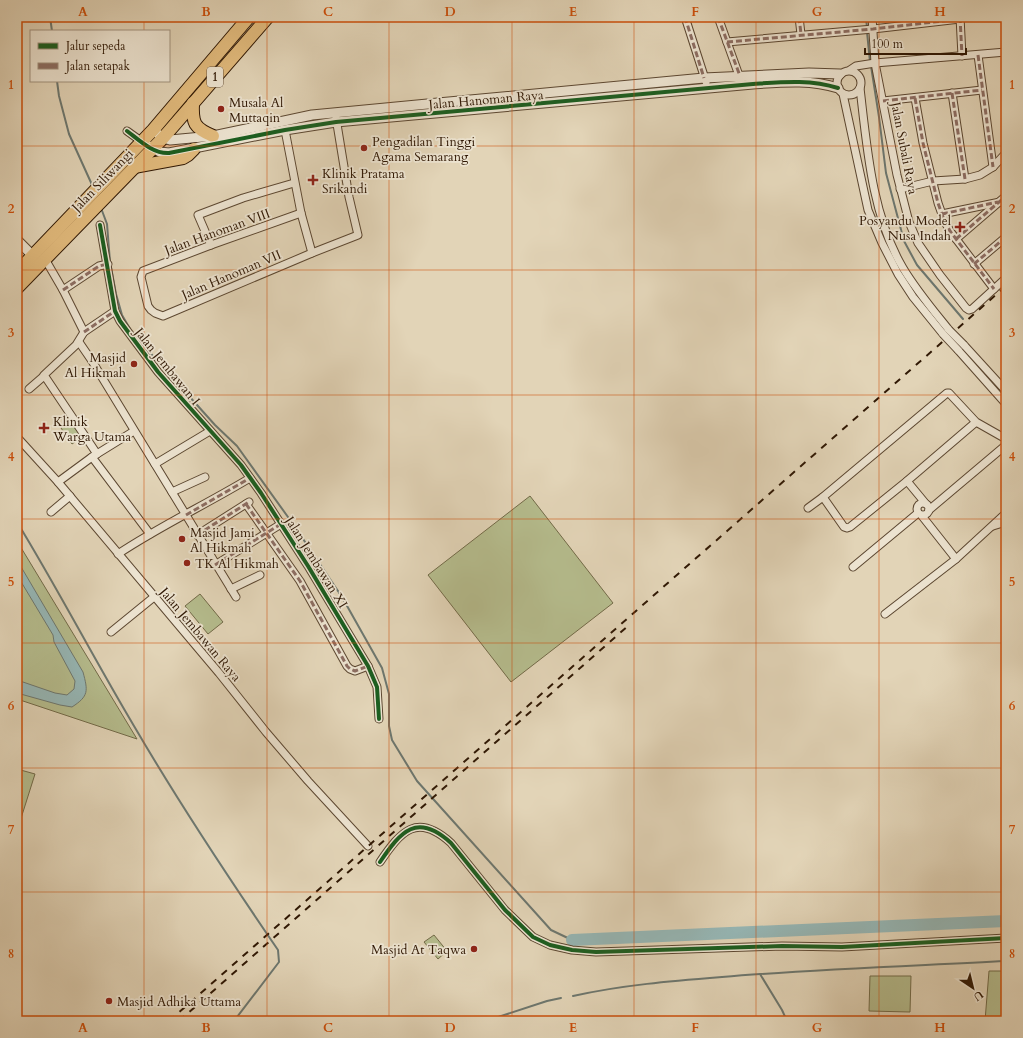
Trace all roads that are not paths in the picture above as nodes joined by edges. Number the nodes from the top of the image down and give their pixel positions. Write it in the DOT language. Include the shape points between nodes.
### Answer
graph roads {
  1 [pos="249,17"];
  2 [pos="268,17"];
  3 [pos="685,17"];
  4 [pos="718,17"];
  5 [pos="798,17"];
  6 [pos="872,17"];
  7 [pos="960,18"];
  8 [pos="868,29"];
  9 [pos="801,34"];
  10 [pos="727,42"];
  11 [pos="1006,52"];
  12 [pos="978,55"];
  13 [pos="962,56"];
  14 [pos="869,64"];
  15 [pos="850,70"];
  16 [pos="840,74"];
  17 [pos="860,76"];
  18 [pos="704,78"];
  19 [pos="741,80"];
  20 [pos="708,88"];
  21 [pos="860,88"];
  22 [pos="982,90"];
  23 [pos="841,91"];
  24 [pos="952,93"];
  25 [pos="915,98"];
  26 [pos="883,101"];
  27 [pos="193,103"];
  28 [pos="336,118"];
  29 [pos="865,129"];
  30 [pos="153,130"];
  31 [pos="285,130"];
  32 [pos="127,131"];
  33 [pos="853,132"];
  34 [pos="213,136"];
  35 [pos="163,138"];
  36 [pos="141,142"];
  37 [pos="152,149"];
  38 [pos="194,149"];
  39 [pos="1006,153"];
  40 [pos="134,167"];
  41 [pos="993,167"];
  42 [pos="965,179"];
  43 [pos="933,181"];
  44 [pos="294,184"];
  45 [pos="900,189"];
  46 [pos="1003,199"];
  47 [pos="301,213"];
  48 [pos="942,214"];
  49 [pos="100,225"];
  50 [pos="1006,237"];
  51 [pos="956,239"];
  52 [pos="17,240"];
  53 [pos="211,245"];
  54 [pos="312,253"];
  55 [pos="33,256"];
  56 [pos="45,260"];
  57 [pos="108,264"];
  58 [pos="974,264"];
  59 [pos="17,272"];
  60 [pos="1006,278"];
  61 [pos="17,288"];
  62 [pos="994,288"];
  63 [pos="63,290"];
  64 [pos="115,311"];
  65 [pos="160,316"];
  66 [pos="84,332"];
  67 [pos="946,332"];
  68 [pos="79,342"];
  69 [pos="961,347"];
  70 [pos="44,375"];
  71 [pos="29,389"];
  72 [pos="1006,391"];
  73 [pos="1006,404"];
  74 [pos="976,422"];
  75 [pos="134,430"];
  76 [pos="210,431"];
  77 [pos="17,437"];
  78 [pos="1006,439"];
  79 [pos="1006,445"];
  80 [pos="95,456"];
  81 [pos="155,464"];
  82 [pos="205,477"];
  83 [pos="250,478"];
  84 [pos="907,481"];
  85 [pos="58,482"];
  86 [pos="172,492"];
  87 [pos="70,496"];
  88 [pos="823,497"];
  89 [pos="927,507"];
  90 [pos="808,508"];
  91 [pos="51,512"];
  92 [pos="1006,513"];
  93 [pos="920,514"];
  94 [pos="186,515"];
  95 [pos="1006,522"];
  96 [pos="281,524"];
  97 [pos="991,527"];
  98 [pos="267,533"];
  99 [pos="150,534"];
  100 [pos="197,535"];
  101 [pos="118,554"];
  102 [pos="956,559"];
  103 [pos="215,565"];
  104 [pos="853,567"];
  105 [pos="260,574"];
  106 [pos="231,589"];
  107 [pos="154,597"];
  108 [pos="236,597"];
  109 [pos="885,614"];
  110 [pos="111,632"];
  111 [pos="368,666"];
  112 [pos="379,719"];
  113 [pos="368,846"];
  114 [pos="380,862"];
  115 [pos="1006,938"];
  1 -- 30 [label="highway, Jalan Siliwangi / 1"];
  2 -- 27 [label="highway, Jalan Siliwangi / 1"];
  3 -- 18 [label="street"];
  4 -- 10 [label="street"];
  5 -- 9 [label="street"];
  6 -- 8 [label="street, Jalan Subali Raya"];
  7 -- 8 [label="street"];
  7 -- 13 [label="street"];
  8 -- 9 [label="street"];
  8 -- 14 [label="street, Jalan Subali Raya"];
  9 -- 10 [label="street"];
  10 -- 19 [label="street"];
  11 -- 12 [label="street"];
  12 -- 13 [label="street"];
  12 -- 22 [label="street"];
  13 -- 14 [label="street"];
  14 -- 15 [label="street" via="856,66"];
  14 -- 17 [label="street" via="859,70"];
  14 -- 26 [label="street, Jalan Subali Raya"];
  15 -- 16 [label="street"];
  15 -- 17 [label="street"];
  16 -- 19 [label="street, Jalan Hanoman Raya" via="809,73"];
  16 -- 23 [label="street" via="837,81"];
  17 -- 21 [label="street"];
  18 -- 19 [label="street, Jalan Hanoman Raya"];
  18 -- 20 [label="street"];
  18 -- 28 [label="street, Jalan Hanoman Raya"];
  19 -- 20 [label="street, Jalan Hanoman Raya"];
  19 -- 23 [label="street, Jalan Hanoman Raya" via="807,81 829,85"];
  20 -- 28 [label="street, Jalan Hanoman Raya"];
  21 -- 23 [label="street" via="851,95"];
  21 -- 29 [label="street"];
  22 -- 24 [label="street"];
  22 -- 41 [label="street"];
  23 -- 33 [label="street"];
  24 -- 25 [label="street"];
  24 -- 42 [label="street"];
  25 -- 26 [label="street"];
  25 -- 43 [label="street"];
  26 -- 45 [label="street, Jalan Subali Raya"];
  27 -- 34 [label="highway" via="194,122 202,132"];
  27 -- 35 [label="highway, Jalan Siliwangi / 1"];
  28 -- 31 [label="street, Jalan Hanoman Raya"];
  28 -- 34 [label="street, Jalan Hanoman Raya" via="312,115"];
  28 -- 54 [label="street, Jalan Hanoman VII" via="358,236"];
  29 -- 33 [label="street"];
  29 -- 67 [label="street" via="878,210 889,239 903,268"];
  30 -- 35 [label="street"];
  30 -- 36 [label="highway, Jalan Siliwangi / 1"];
  31 -- 38 [label="street, Jalan Hanoman Raya"];
  31 -- 44 [label="street"];
  32 -- 36 [label="street"];
  33 -- 67 [label="street" via="868,210 882,242 913,297"];
  34 -- 35 [label="street, Jalan Hanoman Raya" via="170,140"];
  35 -- 37 [label="highway, Jalan Siliwangi / 1"];
  36 -- 37 [label="street, Jalan Hanoman Raya"];
  36 -- 55 [label="highway, Jalan Siliwangi / 1"];
  37 -- 38 [label="street, Jalan Hanoman Raya" via="165,153"];
  37 -- 40 [label="highway, Jalan Siliwangi / 1"];
  38 -- 40 [label="highway" via="184,158"];
  39 -- 41 [label="street"];
  40 -- 56 [label="highway, Jalan Siliwangi / 1"];
  41 -- 42 [label="street" via="980,175"];
  42 -- 43 [label="street"];
  43 -- 45 [label="street"];
  43 -- 48 [label="street"];
  44 -- 47 [label="street"];
  44 -- 53 [label="street" via="243,198 199,214"];
  45 -- 62 [label="street, Jalan Subali Raya" via="908,222 918,243 966,308 972,309"];
  46 -- 48 [label="street"];
  46 -- 51 [label="street"];
  47 -- 53 [label="street, Jalan Hanoman VIII"];
  47 -- 54 [label="street"];
  48 -- 51 [label="street"];
  49 -- 57 [label="street, Jalan Jembawan I"];
  50 -- 58 [label="street"];
  51 -- 58 [label="street"];
  52 -- 55 [label="street"];
  53 -- 65 [label="street, Jalan Hanoman VIII" via="142,273 148,306"];
  54 -- 65 [label="street, Jalan Hanoman VII"];
  55 -- 59 [label="highway, Jalan Siliwangi / 1"];
  56 -- 61 [label="highway, Jalan Siliwangi / 1"];
  56 -- 63 [label="street"];
  57 -- 63 [label="street" via="99,266"];
  57 -- 64 [label="street, Jalan Jembawan I"];
  58 -- 62 [label="street"];
  60 -- 62 [label="street"];
  63 -- 66 [label="street"];
  64 -- 66 [label="street"];
  64 -- 76 [label="street, Jalan Jembawan I" via="124,328 158,372"];
  66 -- 68 [label="street"];
  67 -- 69 [label="street, bridge"];
  68 -- 70 [label="street"];
  68 -- 75 [label="street"];
  69 -- 72 [label="street"];
  69 -- 73 [label="street"];
  70 -- 71 [label="street"];
  70 -- 80 [label="street"];
  74 -- 78 [label="street"];
  74 -- 84 [label="street"];
  74 -- 88 [label="street" via="949,393 945,393"];
  75 -- 80 [label="street"];
  75 -- 81 [label="street"];
  76 -- 81 [label="street"];
  76 -- 83 [label="street, Jalan Jembawan XI" via="241,464"];
  77 -- 85 [label="street, Jalan Jembawan Raya"];
  79 -- 89 [label="street"];
  80 -- 85 [label="street"];
  80 -- 99 [label="street"];
  81 -- 86 [label="street"];
  82 -- 86 [label="street"];
  83 -- 94 [label="street"];
  83 -- 96 [label="street, Jalan Jembawan XI"];
  84 -- 88 [label="street" via="847,528"];
  84 -- 89 [label="street"];
  85 -- 87 [label="street, Jalan Jembawan Raya"];
  86 -- 94 [label="street"];
  87 -- 91 [label="street"];
  87 -- 101 [label="street, Jalan Jembawan Raya"];
  88 -- 90 [label="street"];
  89 -- 93 [label="street" via="926,514"];
  89 -- 93 [label="street" via="921,504 917,506"];
  92 -- 97 [label="street"];
  93 -- 102 [label="street"];
  93 -- 104 [label="street"];
  94 -- 99 [label="street"];
  94 -- 100 [label="street"];
  95 -- 97 [label="street"];
  96 -- 98 [label="street"];
  96 -- 111 [label="street, Jalan Jembawan XI"];
  97 -- 102 [label="street"];
  98 -- 100 [label="street" via="247,503"];
  98 -- 103 [label="street"];
  98 -- 111 [label="street" via="300,582 350,670 355,671"];
  99 -- 101 [label="street"];
  100 -- 103 [label="street"];
  101 -- 107 [label="street, Jalan Jembawan Raya"];
  102 -- 109 [label="street"];
  103 -- 106 [label="street"];
  105 -- 106 [label="street"];
  106 -- 108 [label="street"];
  107 -- 110 [label="street"];
  107 -- 113 [label="street, Jalan Jembawan Raya" via="271,737"];
  111 -- 112 [label="street, Jalan Jembawan XI" via="377,687"];
  114 -- 115 [label="street" via="389,848 405,832 422,826 431,829 451,843 505,910 533,937 550,945 572,950 596,952 782,946 842,947"];
}
